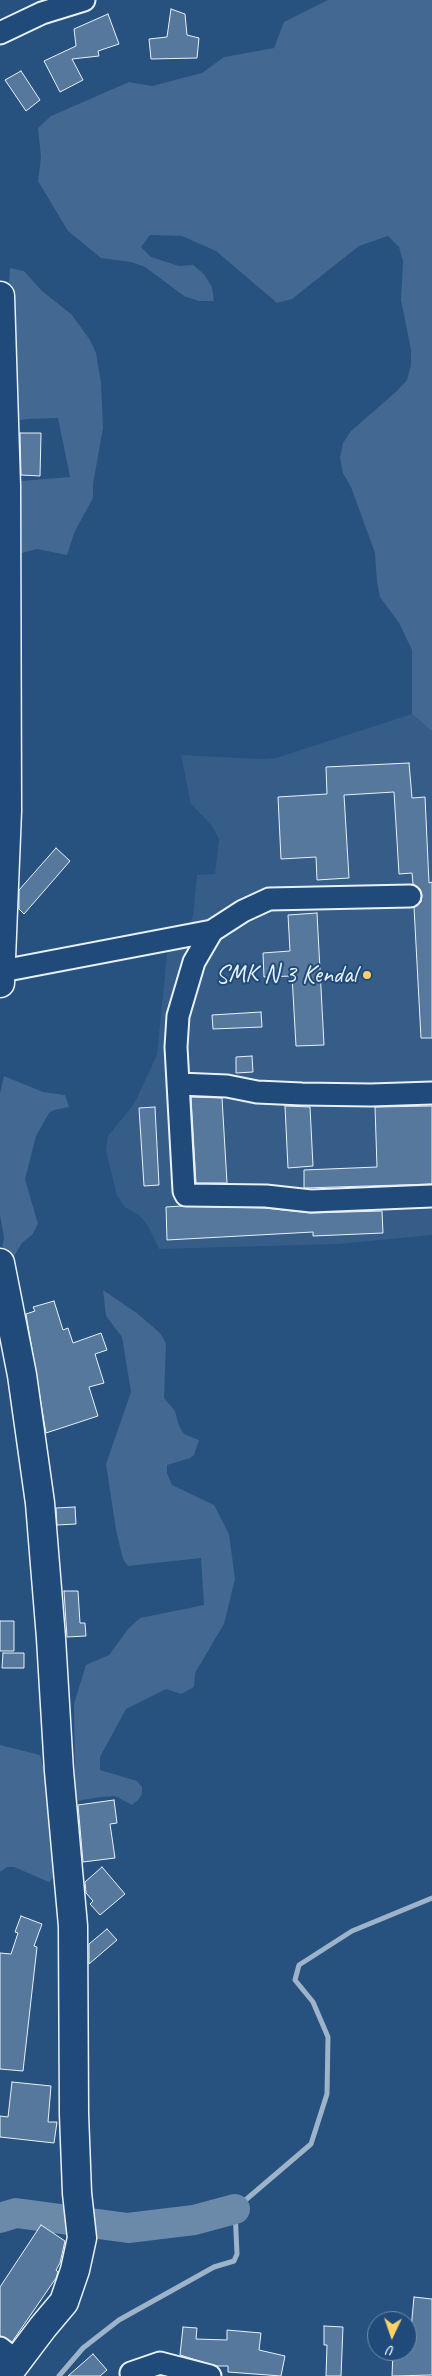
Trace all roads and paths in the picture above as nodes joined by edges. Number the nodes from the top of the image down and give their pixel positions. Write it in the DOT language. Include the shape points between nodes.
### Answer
graph roads {
  1 [pos="84,0"];
  2 [pos="0,33"];
  3 [pos="0,296"];
  4 [pos="410,896"];
  5 [pos="212,931"];
  6 [pos="1,977"];
  7 [pos="179,1084"];
  8 [pos="432,1093"];
  9 [pos="432,1196"];
  10 [pos="0,1263"];
  11 [pos="8,2362"];
  12 [pos="131,2373"];
  13 [pos="210,2376"];
  1 -- 2 [label="street" via="42,13"];
  3 -- 6 [label="main road" via="6,486 7,811"];
  4 -- 5 [label="street" via="270,899 243,911"];
  5 -- 6 [label="street"];
  5 -- 7 [label="street" via="194,962 178,1016"];
  7 -- 8 [label="street" via="302,1094"];
  7 -- 9 [label="street" via="184,1191 189,1196 266,1196 311,1201"];
  10 -- 11 [label="main road" via="25,1395 40,1503 73,1926 77,2193 82,2238 64,2302"];
  12 -- 13 [label="street" via="160,2363"];
}
